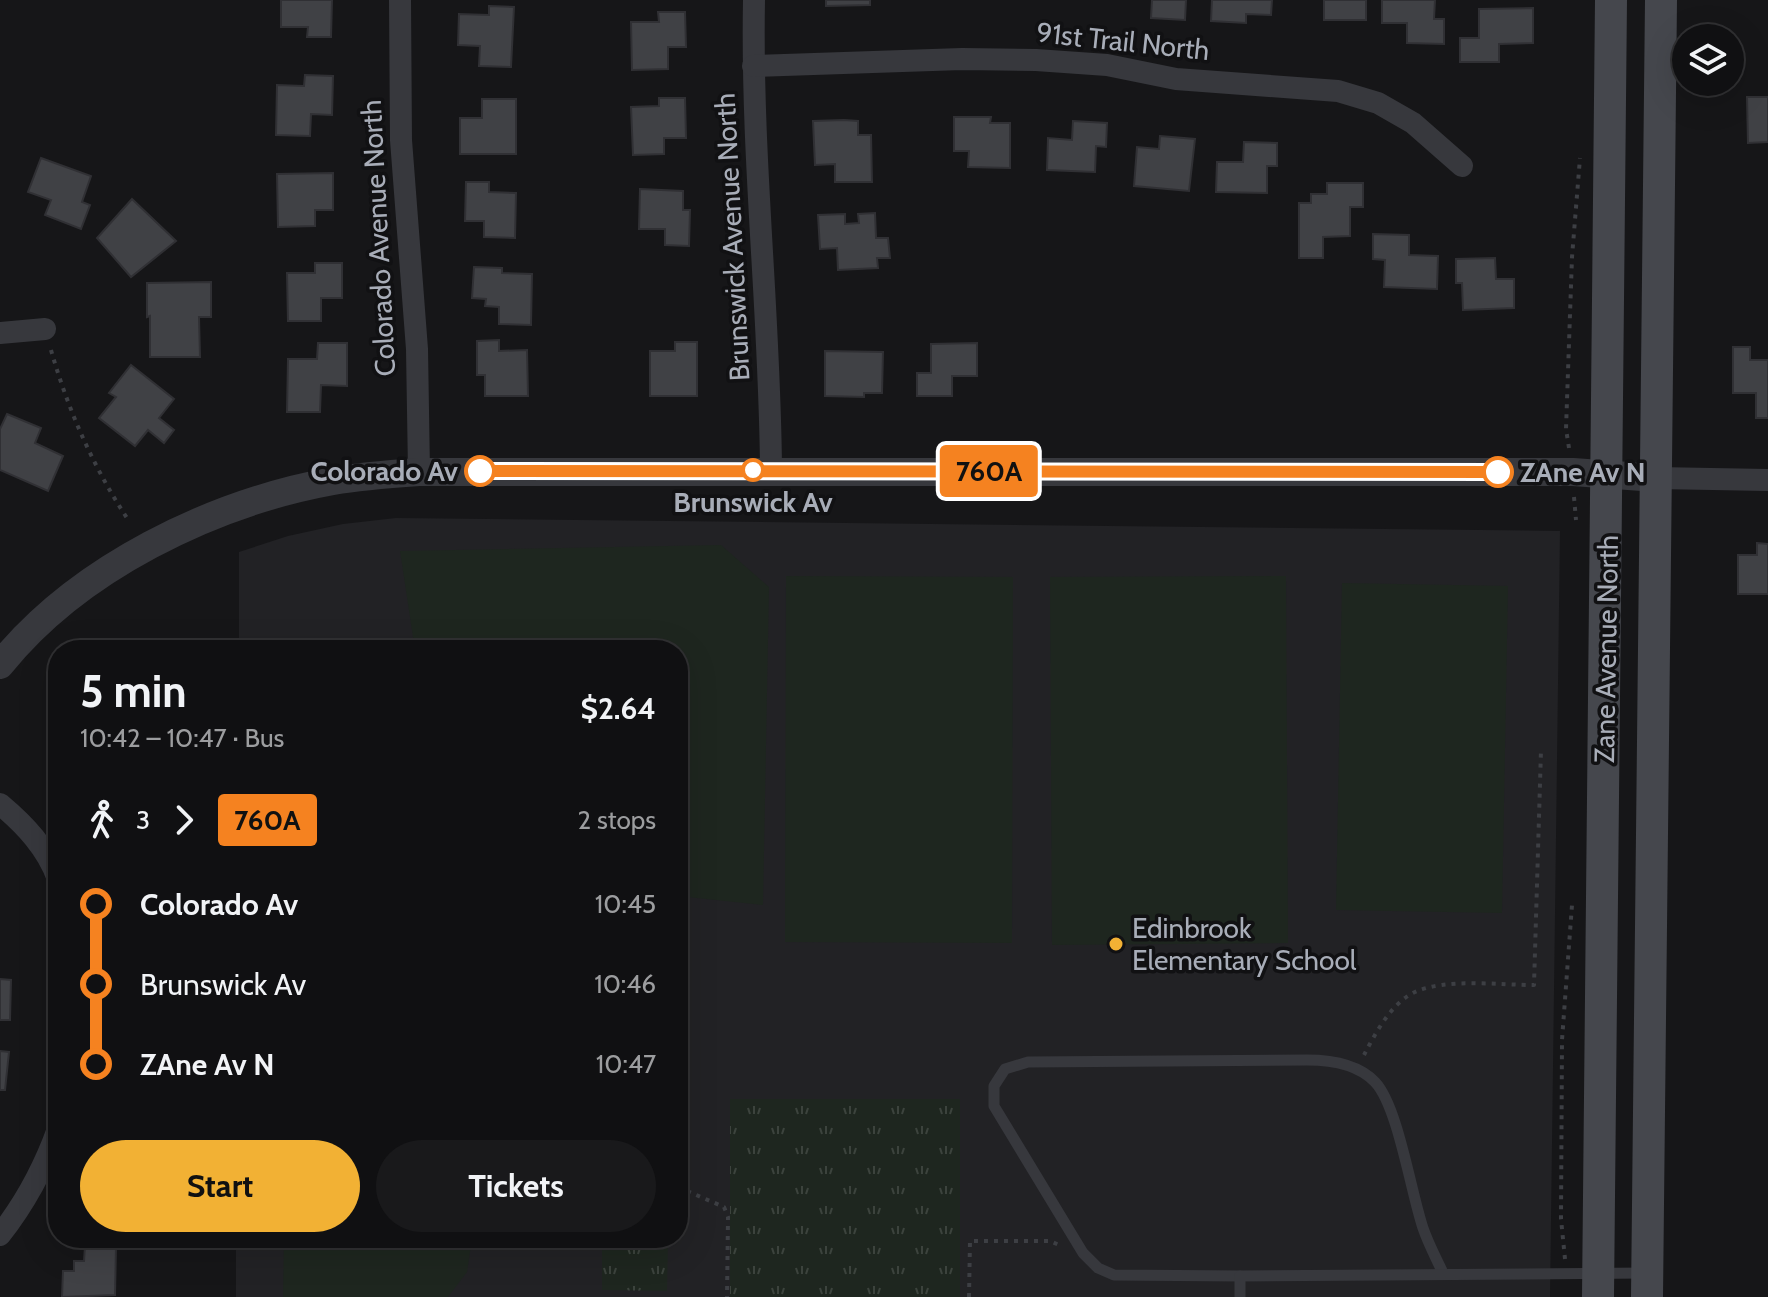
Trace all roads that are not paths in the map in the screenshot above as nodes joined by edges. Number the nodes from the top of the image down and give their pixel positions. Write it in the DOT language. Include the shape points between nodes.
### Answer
graph roads {
  1 [pos="400,0"];
  2 [pos="754,0"];
  3 [pos="1611,0"];
  4 [pos="1661,0"];
  5 [pos="753,66"];
  6 [pos="1462,166"];
  7 [pos="45,329"];
  8 [pos="0,333"];
  9 [pos="771,470"];
  10 [pos="419,472"];
  11 [pos="1608,473"];
  12 [pos="1656,478"];
  13 [pos="1768,480"];
  14 [pos="0,665"];
  15 [pos="0,804"];
  16 [pos="48,857"];
  17 [pos="48,1157"];
  18 [pos="0,1235"];
  19 [pos="1443,1273"];
  20 [pos="1240,1276"];
  21 [pos="1598,1285"];
  22 [pos="1647,1285"];
  23 [pos="1240,1297"];
  1 -- 10 [label="street, Colorado Avenue North" via="401,140 417,349"];
  2 -- 5 [label="street, Brunswick Avenue North"];
  3 -- 11 [label="main road, Zane Avenue North"];
  4 -- 12 [label="main road, Zane Avenue North"];
  5 -- 6 [label="street, 91st Trail North" via="1036,60 1107,65 1176,79 1338,91 1378,103 1413,123"];
  5 -- 9 [label="street, Brunswick Avenue North"];
  7 -- 8 [label="street"];
  9 -- 10 [label="street"];
  9 -- 11 [label="street"];
  10 -- 14 [label="street" via="295,490 188,527 91,581"];
  11 -- 12 [label="street"];
  11 -- 21 [label="main road, Zane Avenue North"];
  12 -- 13 [label="street"];
  12 -- 22 [label="main road, Zane Avenue North"];
  15 -- 16 [label="street" via="33,833"];
  17 -- 18 [label="street" via="22,1207"];
  19 -- 20 [label="lane"];
  19 -- 20 [label="lane" via="1423,1229 1388,1102 1376,1082 1357,1068 1307,1060 1028,1062 1005,1069 994,1086 994,1106 1098,1268 1114,1275"];
  19 -- 21 [label="lane"];
  20 -- 23 [label="lane"];
  21 -- 22 [label="lane"];
}
